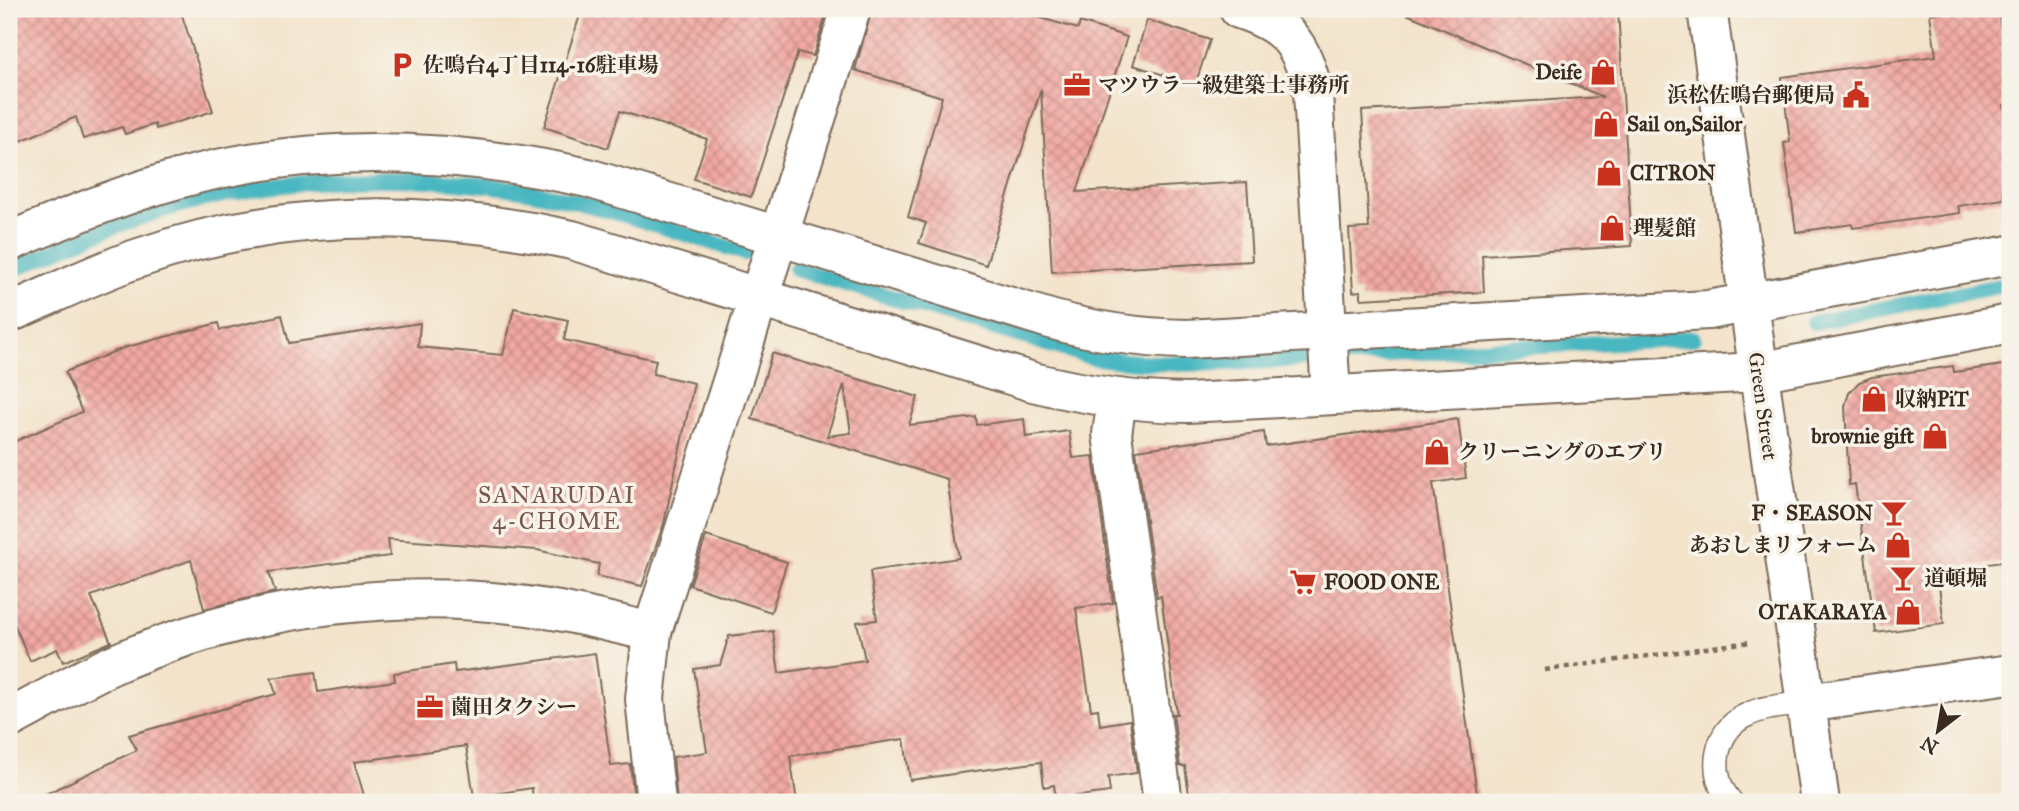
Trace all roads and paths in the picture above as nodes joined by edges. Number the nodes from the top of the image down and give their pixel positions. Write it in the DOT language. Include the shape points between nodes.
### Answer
graph roads {
  1 [pos="851,9"];
  2 [pos="1239,9"];
  3 [pos="1707,9"];
  4 [pos="778,236"];
  5 [pos="9,242"];
  6 [pos="2010,255"];
  7 [pos="759,297"];
  8 [pos="1749,305"];
  9 [pos="9,313"];
  10 [pos="2010,324"];
  11 [pos="1327,331"];
  12 [pos="1758,372"];
  13 [pos="1331,396"];
  14 [pos="1117,400"];
  15 [pos="652,632"];
  16 [pos="1755,641"];
  17 [pos="1545,670"];
  18 [pos="2010,674"];
  19 [pos="1806,703"];
  20 [pos="9,719"];
  21 [pos="1472,795"];
  22 [pos="656,802"];
  23 [pos="1163,802"];
  24 [pos="1473,802"];
  25 [pos="1731,802"];
  26 [pos="1820,802"];
  1 -- 4 [label="street"];
  2 -- 11 [label="street" via="1282,28 1305,56 1313,92"];
  3 -- 8 [label="street, Green Street"];
  4 -- 5 [label="street" via="588,178 521,163 453,154 384,152 315,155 180,178 115,198"];
  4 -- 7 [label="street"];
  4 -- 11 [label="street" via="1095,332 1186,339"];
  6 -- 8 [label="street"];
  7 -- 9 [label="street" via="535,232 448,219 384,217 309,221 197,241 136,259"];
  7 -- 14 [label="street" via="1033,382"];
  7 -- 15 [label="street"];
  8 -- 11 [label="street"];
  8 -- 12 [label="street, Green Street"];
  10 -- 12 [label="street"];
  11 -- 13 [label="street"];
  12 -- 13 [label="street"];
  12 -- 19 [label="street, Green Street"];
  13 -- 14 [label="street" via="1187,403"];
  14 -- 23 [label="street" via="1112,435"];
  15 -- 20 [label="street" via="502,603 411,600 331,605 275,614 165,644 111,665"];
  15 -- 22 [label="street" via="645,699"];
  16 -- 17 [label="path"];
  18 -- 19 [label="street"];
  19 -- 25 [label="lane" via="1745,715 1730,727 1716,762 1719,782"];
  19 -- 26 [label="street, Green Street"];
  21 -- 24 [label="path"];
}
